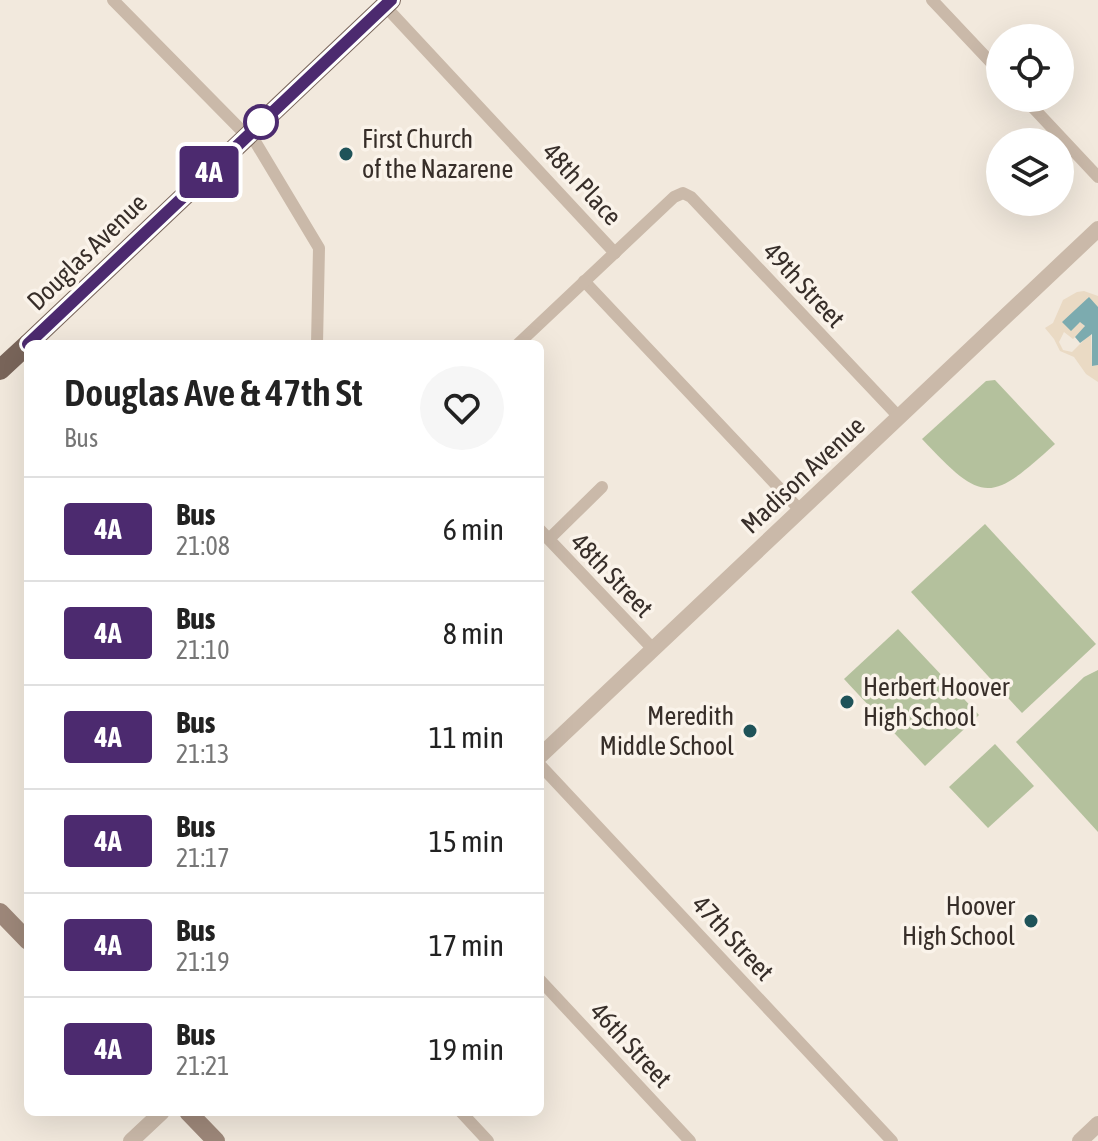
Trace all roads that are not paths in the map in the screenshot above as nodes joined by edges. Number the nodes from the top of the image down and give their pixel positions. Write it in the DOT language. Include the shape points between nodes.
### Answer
graph roads {
  1 [pos="113,0"];
  2 [pos="932,0"];
  3 [pos="388,3"];
  4 [pos="986,57"];
  5 [pos="1037,112"];
  6 [pos="248,134"];
  7 [pos="1098,177"];
  8 [pos="1098,229"];
  9 [pos="615,253"];
  10 [pos="584,281"];
  11 [pos="32,340"];
  12 [pos="317,340"];
  13 [pos="522,340"];
  14 [pos="24,348"];
  15 [pos="0,370"];
  16 [pos="899,417"];
  17 [pos="602,487"];
  18 [pos="800,510"];
  19 [pos="544,535"];
  20 [pos="653,649"];
  21 [pos="544,752"];
  22 [pos="544,769"];
  23 [pos="0,912"];
  24 [pos="24,937"];
  25 [pos="544,984"];
  26 [pos="158,1116"];
  27 [pos="192,1116"];
  28 [pos="465,1116"];
  29 [pos="1098,1124"];
  30 [pos="131,1141"];
  31 [pos="216,1141"];
  32 [pos="488,1141"];
  33 [pos="690,1141"];
  34 [pos="892,1141"];
  35 [pos="1080,1141"];
  1 -- 6 [label="street"];
  2 -- 4 [label="street"];
  3 -- 6 [label="main road, Douglas Avenue"];
  3 -- 9 [label="street, 48th Place"];
  5 -- 7 [label="street"];
  6 -- 11 [label="main road, Douglas Avenue"];
  6 -- 12 [label="street" via="319,248"];
  8 -- 16 [label="street, Madison Avenue"];
  9 -- 10 [label="street"];
  9 -- 16 [label="street, 49th Street" via="674,197 691,197"];
  10 -- 13 [label="street"];
  10 -- 18 [label="street"];
  14 -- 15 [label="main road, Douglas Avenue"];
  16 -- 18 [label="street, Madison Avenue"];
  17 -- 19 [label="street"];
  18 -- 20 [label="street, Madison Avenue"];
  19 -- 20 [label="street, 48th Street"];
  20 -- 21 [label="street, Madison Avenue"];
  22 -- 34 [label="street, 47th Street"];
  23 -- 24 [label="main road"];
  25 -- 33 [label="street, 46th Street"];
  26 -- 30 [label="street"];
  27 -- 31 [label="main road"];
  28 -- 32 [label="street"];
  29 -- 35 [label="street"];
}
